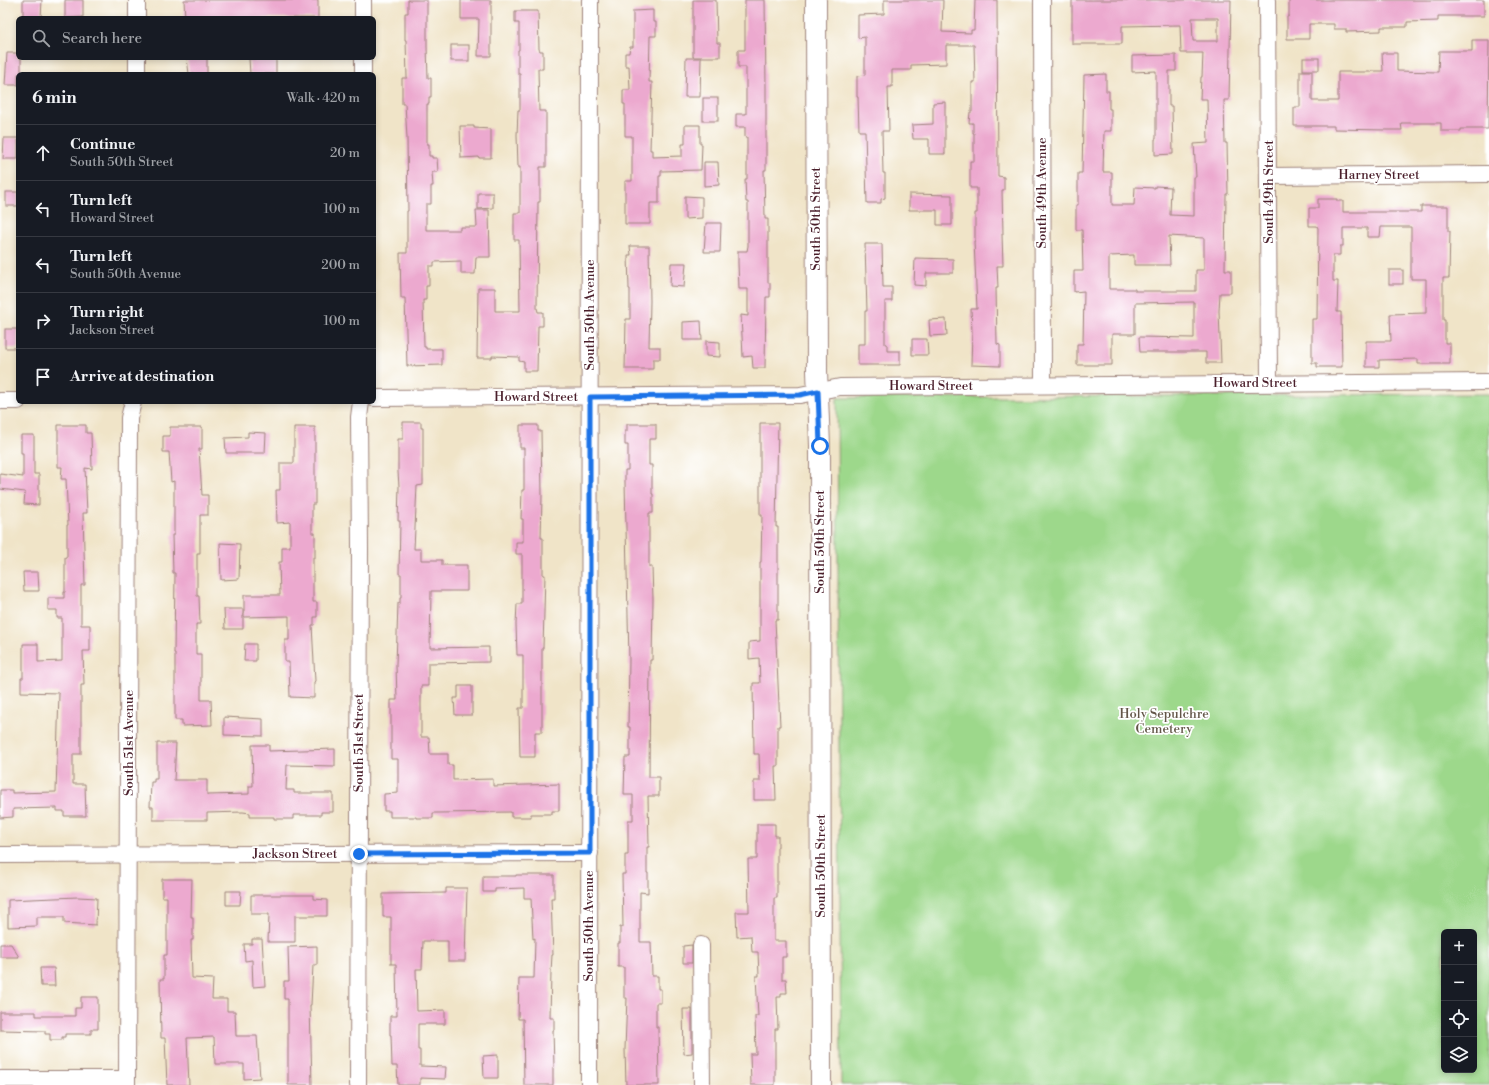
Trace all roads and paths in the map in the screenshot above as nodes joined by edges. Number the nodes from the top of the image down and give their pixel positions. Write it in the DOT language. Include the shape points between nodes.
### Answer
graph roads {
  1 [pos="137,0"];
  2 [pos="363,0"];
  3 [pos="590,0"];
  4 [pos="816,0"];
  5 [pos="1042,0"];
  6 [pos="1267,0"];
  7 [pos="137,16"];
  8 [pos="363,16"];
  9 [pos="137,60"];
  10 [pos="363,60"];
  11 [pos="137,72"];
  12 [pos="363,72"];
  13 [pos="1489,174"];
  14 [pos="1268,176"];
  15 [pos="1489,382"];
  16 [pos="1269,383"];
  17 [pos="1043,385"];
  18 [pos="818,391"];
  19 [pos="590,397"];
  20 [pos="376,398"];
  21 [pos="0,401"];
  22 [pos="16,401"];
  23 [pos="132,404"];
  24 [pos="361,404"];
  25 [pos="590,853"];
  26 [pos="359,854"];
  27 [pos="0,855"];
  28 [pos="128,855"];
  29 [pos="701,945"];
  30 [pos="0,1079"];
  31 [pos="127,1082"];
  32 [pos="358,1085"];
  33 [pos="589,1085"];
  34 [pos="702,1085"];
  35 [pos="821,1085"];
  1 -- 7 [label="street"];
  2 -- 8 [label="street"];
  3 -- 19 [label="street, South 50th Avenue"];
  4 -- 18 [label="main road, South 50th Street"];
  5 -- 17 [label="street, South 49th Avenue"];
  6 -- 14 [label="street, South 49th Street"];
  9 -- 11 [label="street"];
  10 -- 12 [label="street"];
  13 -- 14 [label="street, Harney Street"];
  14 -- 16 [label="street, South 49th Street"];
  15 -- 16 [label="street, Howard Street"];
  16 -- 17 [label="street, Howard Street"];
  17 -- 18 [label="street, Howard Street" via="840,387"];
  18 -- 19 [label="street, Howard Street" via="800,395"];
  18 -- 35 [label="main road, South 50th Street"];
  19 -- 20 [label="street, Howard Street"];
  19 -- 25 [label="street, South 50th Avenue"];
  21 -- 22 [label="street"];
  23 -- 28 [label="street, South 51st Avenue" via="129,418"];
  24 -- 26 [label="street, South 51st Street"];
  25 -- 26 [label="street, Jackson Street"];
  25 -- 33 [label="street, South 50th Avenue"];
  26 -- 28 [label="street, Jackson Street"];
  26 -- 32 [label="street, South 51st Street"];
  27 -- 28 [label="street, Jackson Street"];
  28 -- 31 [label="street, South 51st Avenue"];
  29 -- 34 [label="street"];
  30 -- 31 [label="street"];
}
